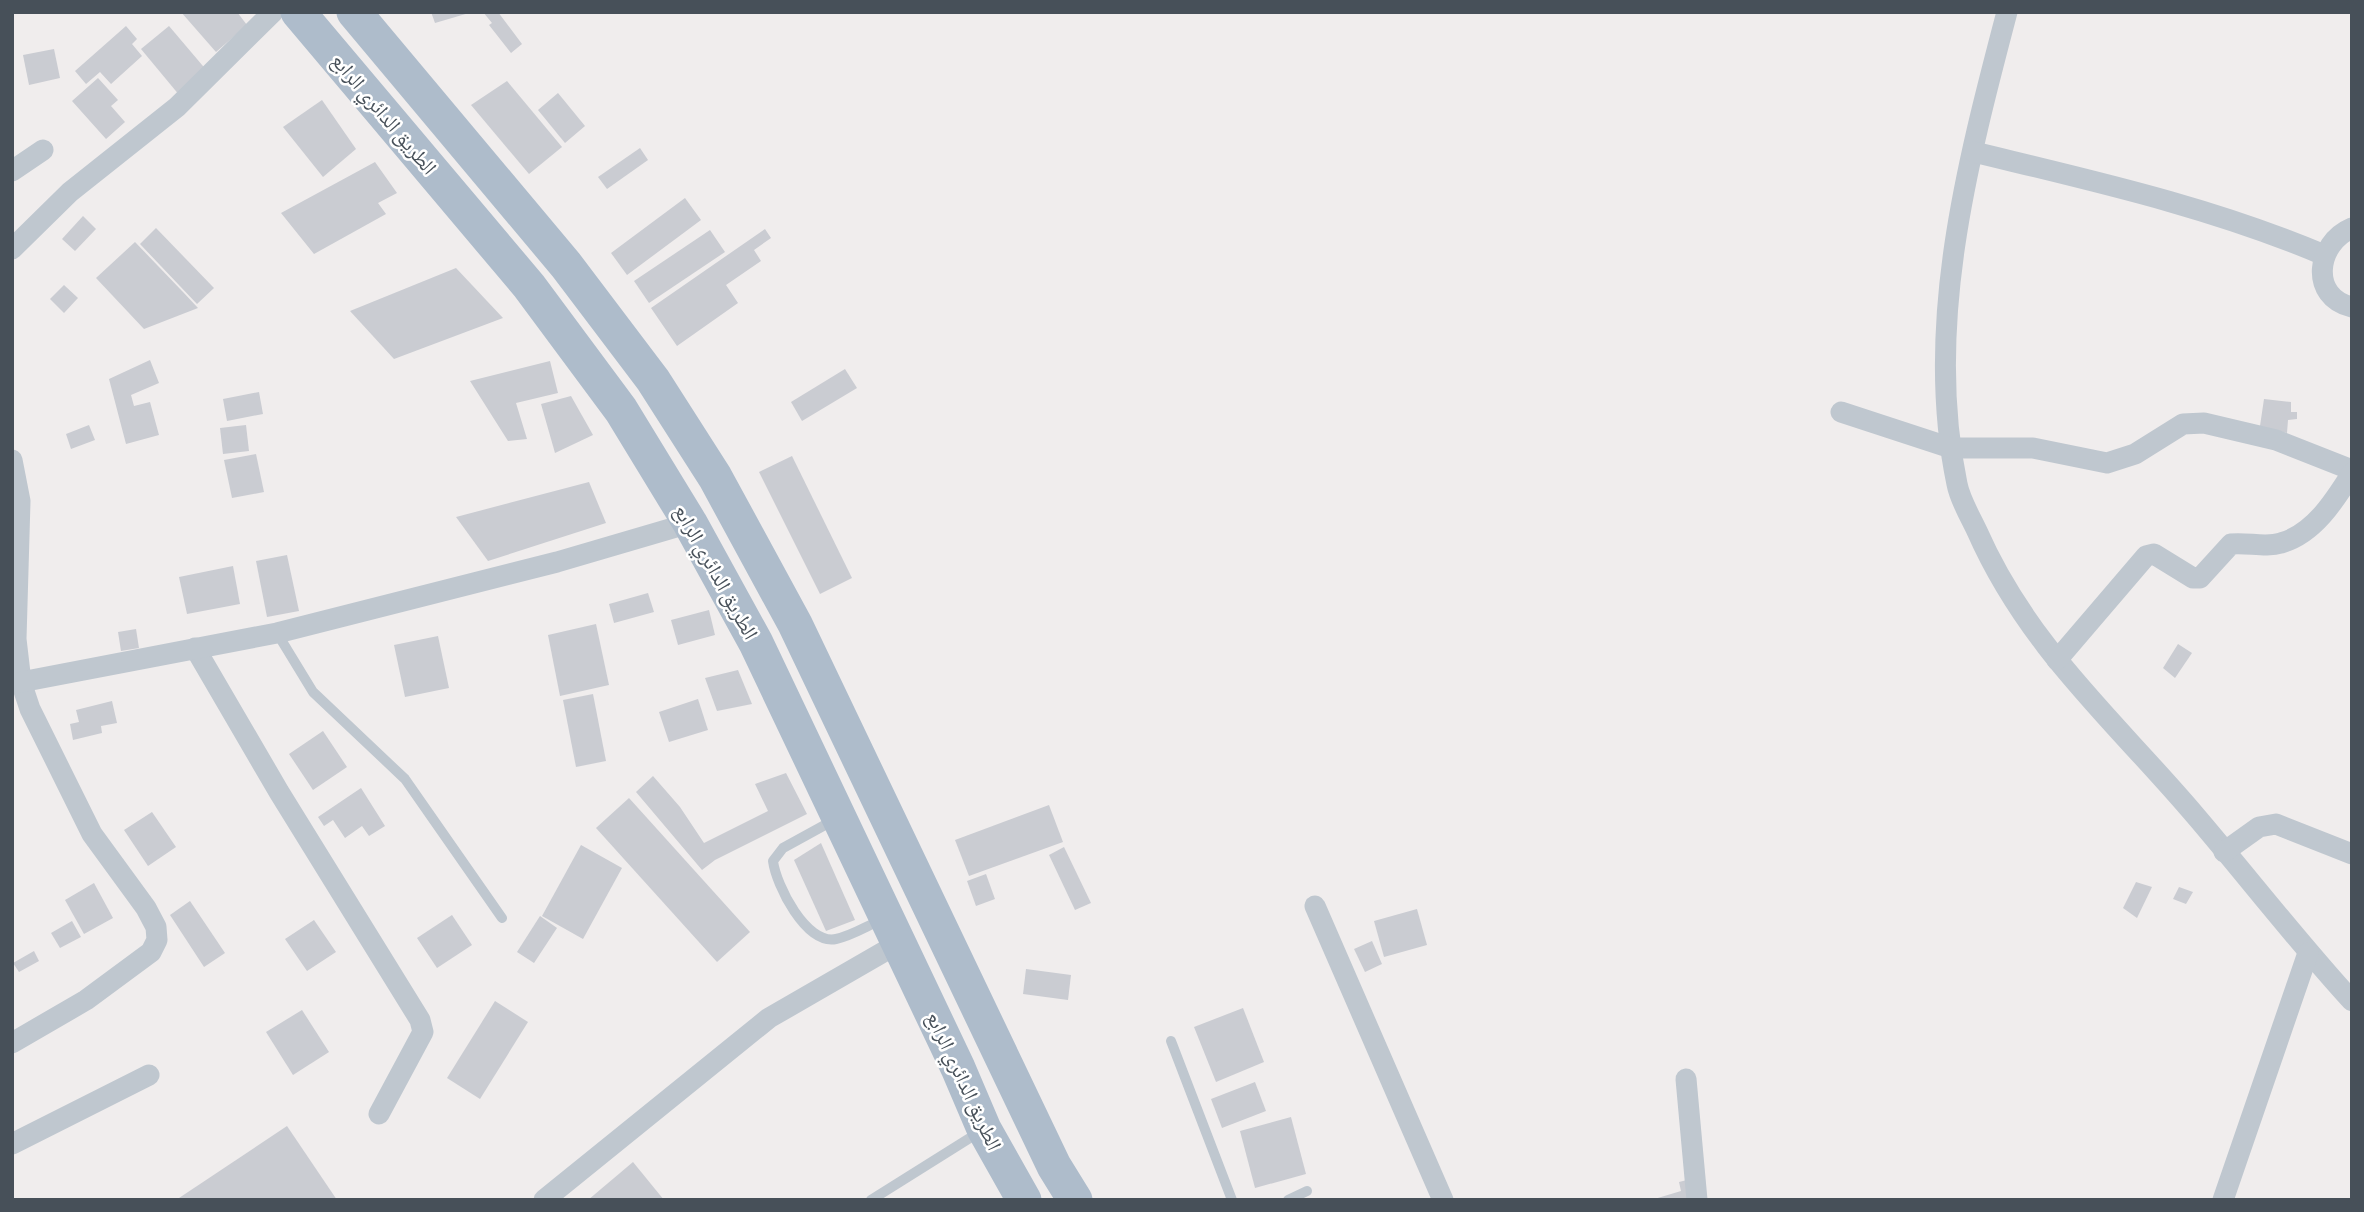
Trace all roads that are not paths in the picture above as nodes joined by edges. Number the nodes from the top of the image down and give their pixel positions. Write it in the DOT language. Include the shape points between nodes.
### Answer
graph roads {
  1 [pos="273,12"];
  2 [pos="298,12"];
  3 [pos="354,12"];
  4 [pos="2007,12"];
  5 [pos="43,150"];
  6 [pos="1974,152"];
  7 [pos="12,171"];
  8 [pos="2352,228"];
  9 [pos="12,248"];
  10 [pos="2324,255"];
  11 [pos="2352,307"];
  12 [pos="1841,412"];
  13 [pos="1951,448"];
  14 [pos="12,460"];
  15 [pos="2352,472"];
  16 [pos="690,523"];
  17 [pos="15,594"];
  18 [pos="277,633"];
  19 [pos="195,648"];
  20 [pos="2057,660"];
  21 [pos="21,682"];
  22 [pos="839,817"];
  23 [pos="2224,852"];
  24 [pos="2352,854"];
  25 [pos="1315,906"];
  26 [pos="502,918"];
  27 [pos="893,930"];
  28 [pos="2308,953"];
  29 [pos="2352,1001"];
  30 [pos="1171,1041"];
  31 [pos="12,1043"];
  32 [pos="149,1075"];
  33 [pos="1686,1079"];
  34 [pos="379,1114"];
  35 [pos="984,1129"];
  36 [pos="12,1144"];
  37 [pos="1307,1191"];
  38 [pos="544,1200"];
  39 [pos="871,1200"];
  40 [pos="1024,1200"];
  41 [pos="1075,1200"];
  42 [pos="1232,1200"];
  43 [pos="1288,1200"];
  44 [pos="1443,1200"];
  45 [pos="1697,1200"];
  46 [pos="2222,1200"];
  1 -- 9 [label="street" via="177,107 70,192"];
  2 -- 16 [label="main road, الطريق الدائري الرابع" via="529,286 621,410"];
  3 -- 41 [label="main road, الطريق الدائري الرابع" via="566,265 653,380 715,477 795,624 999,1053"];
  4 -- 6 [label="street"];
  5 -- 7 [label="street"];
  6 -- 10 [label="street" via="2171,200 2238,220"];
  6 -- 13 [label="street" via="1946,302"];
  8 -- 10 [label="street" via="2339,234"];
  10 -- 11 [label="street" via="2325,285 2334,297"];
  12 -- 13 [label="street"];
  13 -- 15 [label="street" via="2033,448 2107,463 2135,454 2183,424 2204,423 2276,440"];
  13 -- 20 [label="street" via="1958,487 1989,559 2018,611"];
  14 -- 17 [label="street" via="20,501"];
  15 -- 20 [label="street" via="2330,508 2293,538 2281,544 2231,544 2200,578 2154,554 2146,556"];
  16 -- 18 [label="street"];
  16 -- 22 [label="main road, الطريق الدائري الرابع" via="756,643"];
  17 -- 21 [label="street"];
  18 -- 19 [label="street"];
  18 -- 26 [label="lane" via="313,692 405,779"];
  19 -- 21 [label="street"];
  19 -- 34 [label="street" via="420,1020 423,1032"];
  20 -- 23 [label="street"];
  21 -- 31 [label="street" via="92,834 146,908 157,940 151,952 86,1000"];
  22 -- 27 [label="main road, الطريق الدائري الرابع"];
  22 -- 27 [label="lane" via="783,848 773,861 775,875 804,925 818,937 835,940"];
  23 -- 24 [label="street" via="2259,827 2276,824"];
  23 -- 28 [label="street"];
  25 -- 44 [label="street"];
  27 -- 35 [label="main road, الطريق الدائري الرابع"];
  27 -- 38 [label="street" via="769,1018"];
  28 -- 29 [label="street"];
  28 -- 46 [label="street"];
  30 -- 42 [label="lane"];
  32 -- 36 [label="street"];
  33 -- 45 [label="street"];
  35 -- 39 [label="lane"];
  35 -- 40 [label="main road, الطريق الدائري الرابع"];
  37 -- 43 [label="lane"];
}
